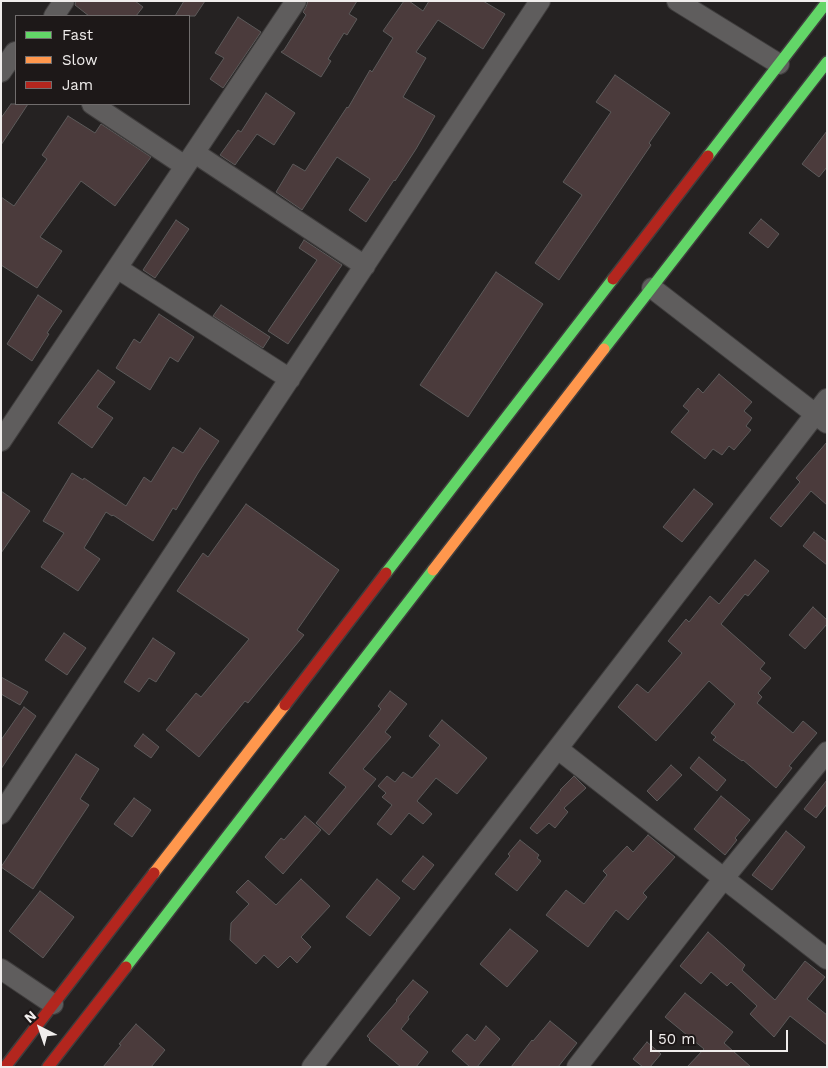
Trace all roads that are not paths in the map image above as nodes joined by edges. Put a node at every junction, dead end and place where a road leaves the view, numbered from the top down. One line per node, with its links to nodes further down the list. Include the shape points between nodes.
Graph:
1 (64, 1): 6 (street)
2 (296, 1): 12 (street)
3 (540, 1): 13 (street)
4 (677, 1): 9 (street)
5 (827, 2): 9 (main road)
6 (55, 15)
7 (11, 49): 10 (street)
8 (827, 62): 15 (main road)
9 (779, 64): 25 (main road)
10 (1, 72)
11 (94, 105): 12 (street)
12 (190, 160): 13 (street); 14 (street)
13 (365, 266): 16 (street)
14 (117, 268): 16 (street); 18 (street)
15 (652, 288): 17 (street); 27 (main road)
16 (290, 379): 21 (street)
17 (823, 412): 19 (street)
18 (1, 441)
19 (558, 749): 22 (street); 28 (street)
20 (823, 764): 22 (street)
21 (1, 814)
22 (724, 878): 23 (street); 29 (street)
23 (827, 958)
24 (1, 969): 25 (street)
25 (53, 1004): 26 (main road)
26 (5, 1067)
27 (48, 1067)
28 (312, 1067)
29 (577, 1067)

